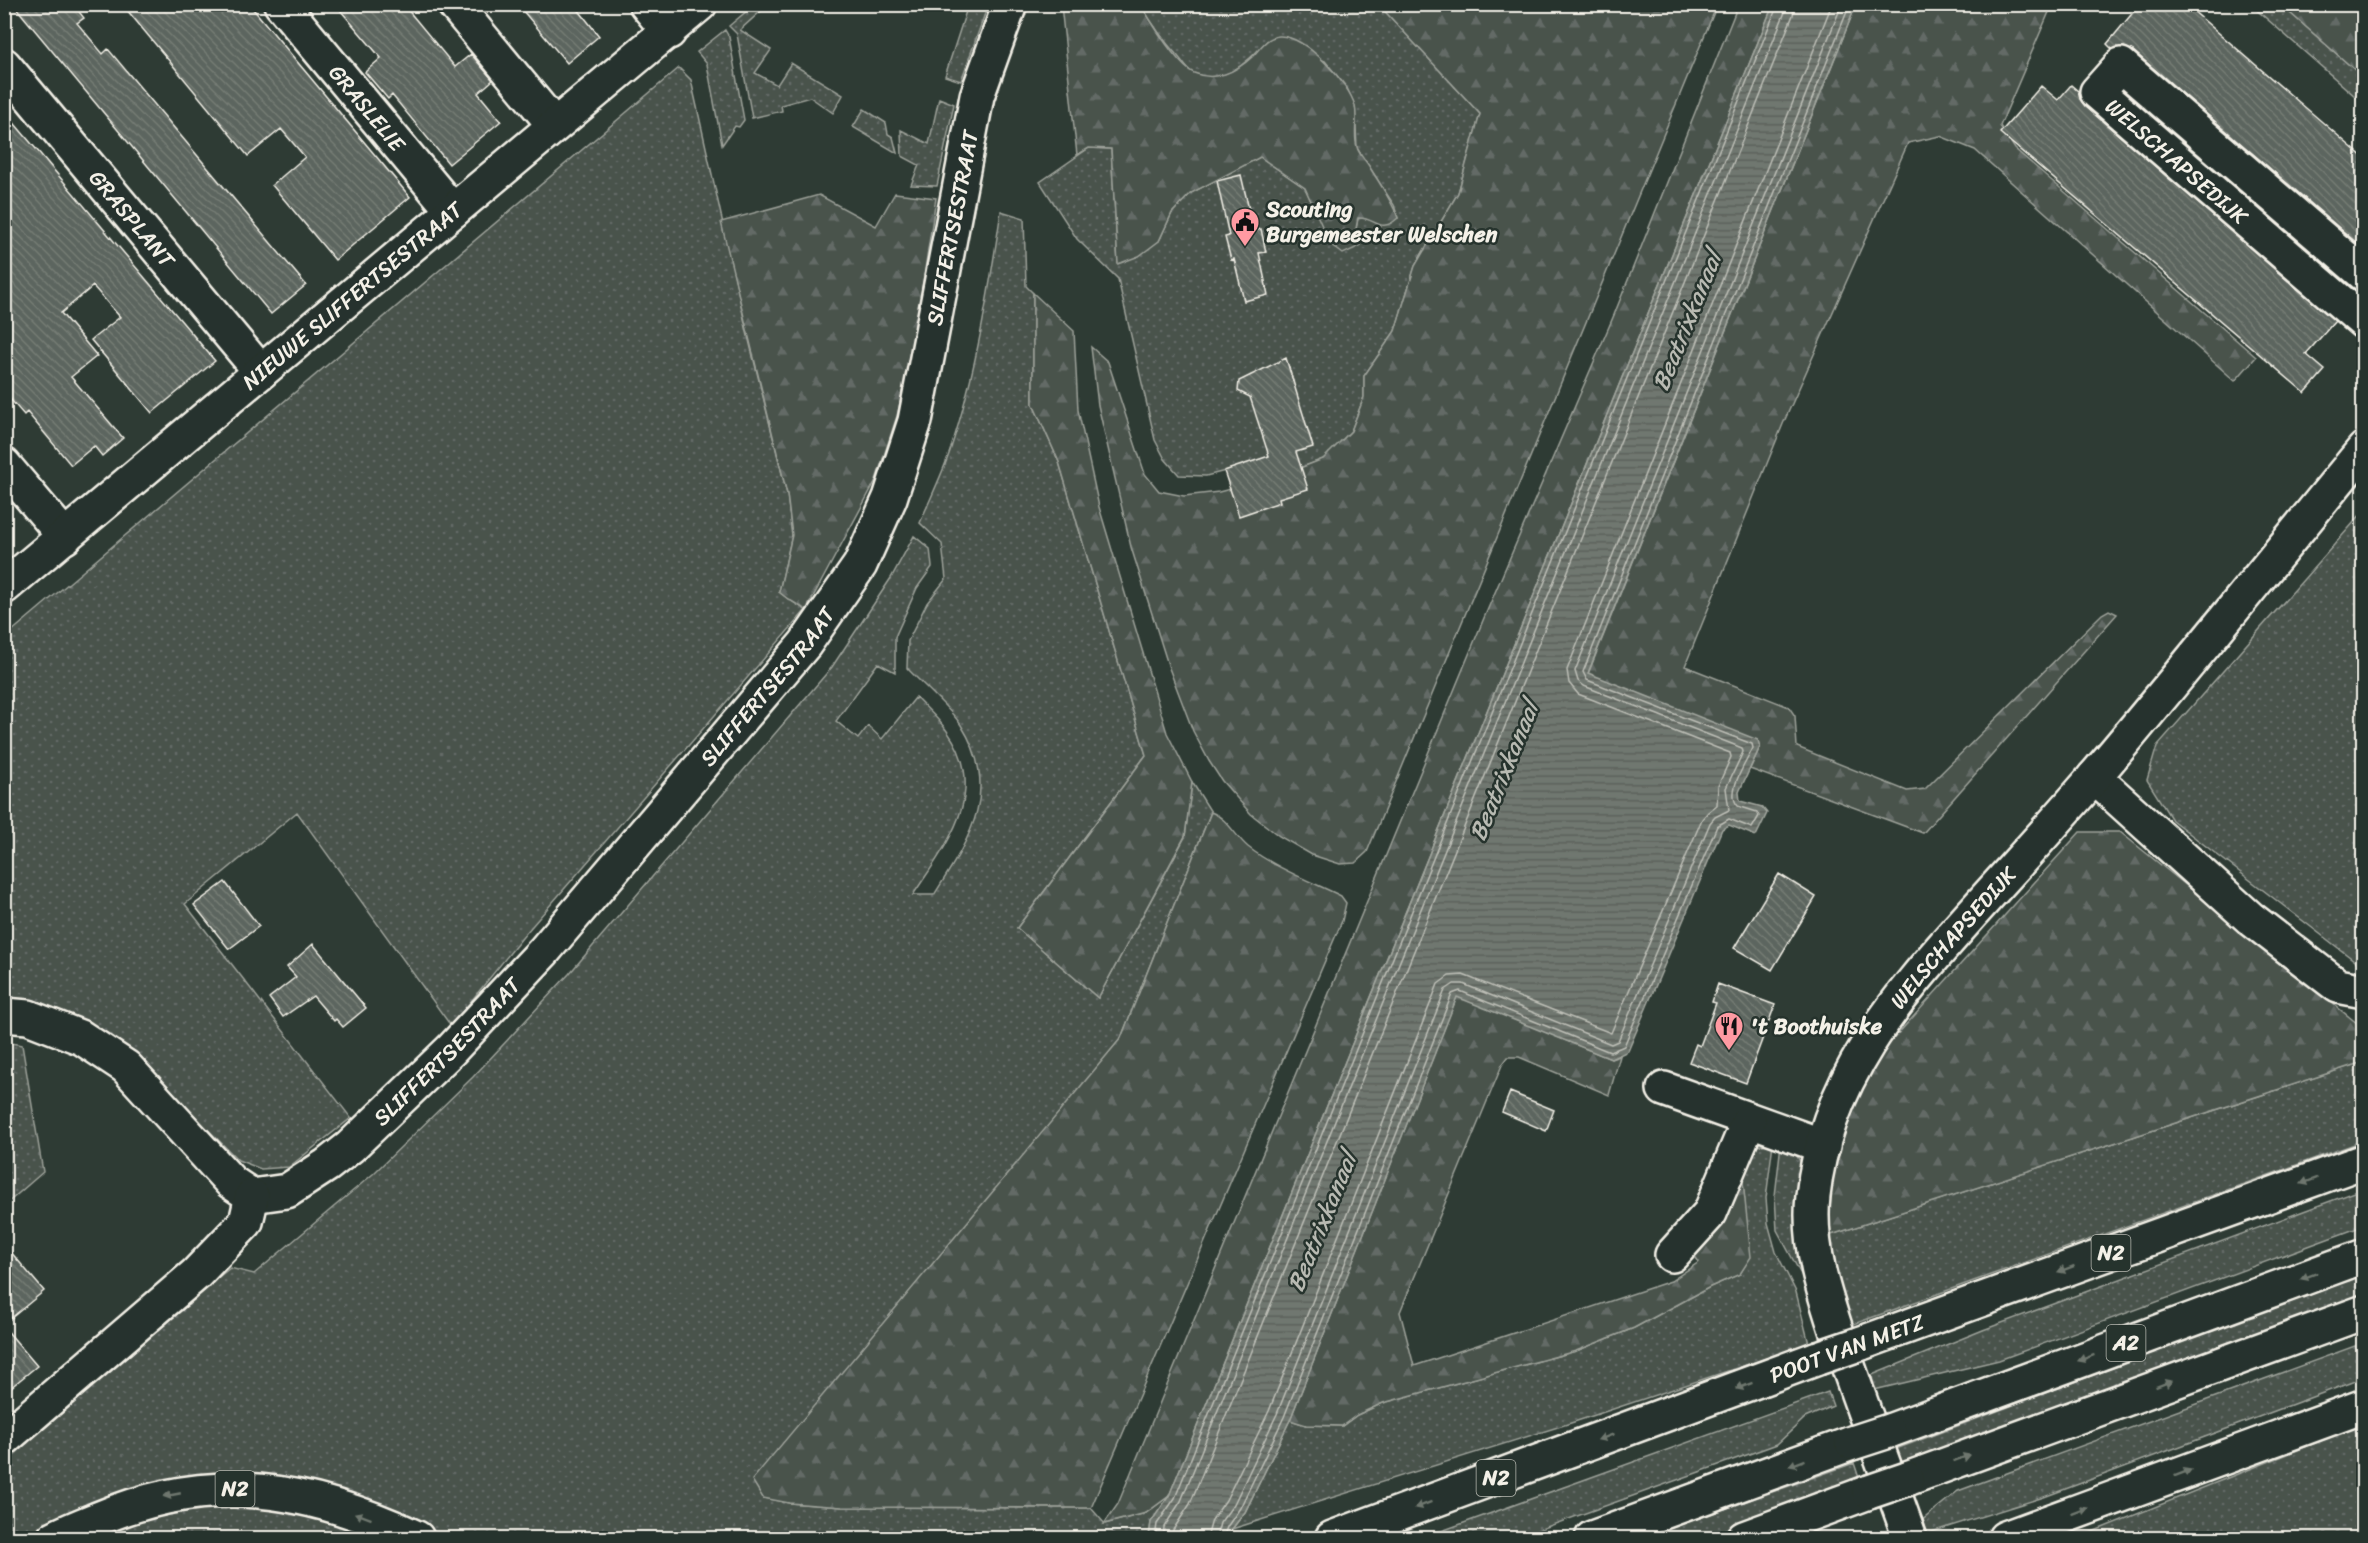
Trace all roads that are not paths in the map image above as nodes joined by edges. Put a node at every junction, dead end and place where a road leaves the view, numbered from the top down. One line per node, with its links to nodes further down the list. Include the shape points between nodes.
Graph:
1 (281, 4): 9 (main road, GRASLELIE)
2 (454, 4): 8 (main road)
3 (646, 4): 6 (main road)
4 (700, 4): 6 (main road, NIEUWE SLIFFERTSESTRAAT)
5 (1010, 4): 24 (main road, SLIFFERTSESTRAAT, via 977,96 915,421 890,498 860,565 805,644 544,951 451,1050 327,1165 287,1191)
6 (669, 32): 8 (main road, NIEUWE SLIFFERTSESTRAAT)
7 (4, 65): 12 (main road, GRASPLANT)
8 (554, 125): 9 (main road, NIEUWE SLIFFERTSESTRAAT)
9 (453, 211): 12 (main road, NIEUWE SLIFFERTSESTRAAT)
10 (2364, 274): 11 (main road, WELSCHAPSEDIJK, via 2121,64 2097,92)
11 (2364, 322)
12 (261, 372): 15 (main road, NIEUWE SLIFFERTSESTRAAT)
13 (2364, 449): 17 (main road, WELSCHAPSEDIJK)
14 (4, 465): 15 (main road)
15 (65, 537): 16 (main road, NIEUWE SLIFFERTSESTRAAT)
16 (4, 587)
17 (2094, 777): 18 (main road, via 2250,918 2338,986); 22 (main road, WELSCHAPSEDIJK, via 1916,977 1852,1071 1832,1110)
18 (2364, 991)
19 (4, 1015): 24 (main road, via 28,1017 82,1038 126,1067 231,1182)
20 (1664, 1089): 21 (main road)
21 (1749, 1120): 22 (main road); 25 (main road, via 1710,1213)
22 (1823, 1146): 35 (main road, WELSCHAPSEDIJK, via 1813,1198 1815,1252 1837,1332)
23 (2364, 1161): 32 (main road, POOT VAN METZ / N2, one-way to 32, bridge)
24 (252, 1196): 29 (main road, via 246,1222 196,1274)
25 (1672, 1255)
26 (2364, 1256): 33 (main road, A2, one-way to 33, bridge)
27 (2364, 1312): 34 (main road, A2, one-way to 27, bridge)
28 (2364, 1406): 36 (main road, one-way to 28)
29 (4, 1440)
30 (54, 1539): 31 (main road, N2, one-way to 30, via 304,1497 230,1489 143,1502)
31 (417, 1539)
32 (1332, 1539)
33 (1592, 1539)
34 (1744, 1539)
35 (1910, 1539)
36 (2005, 1539)

